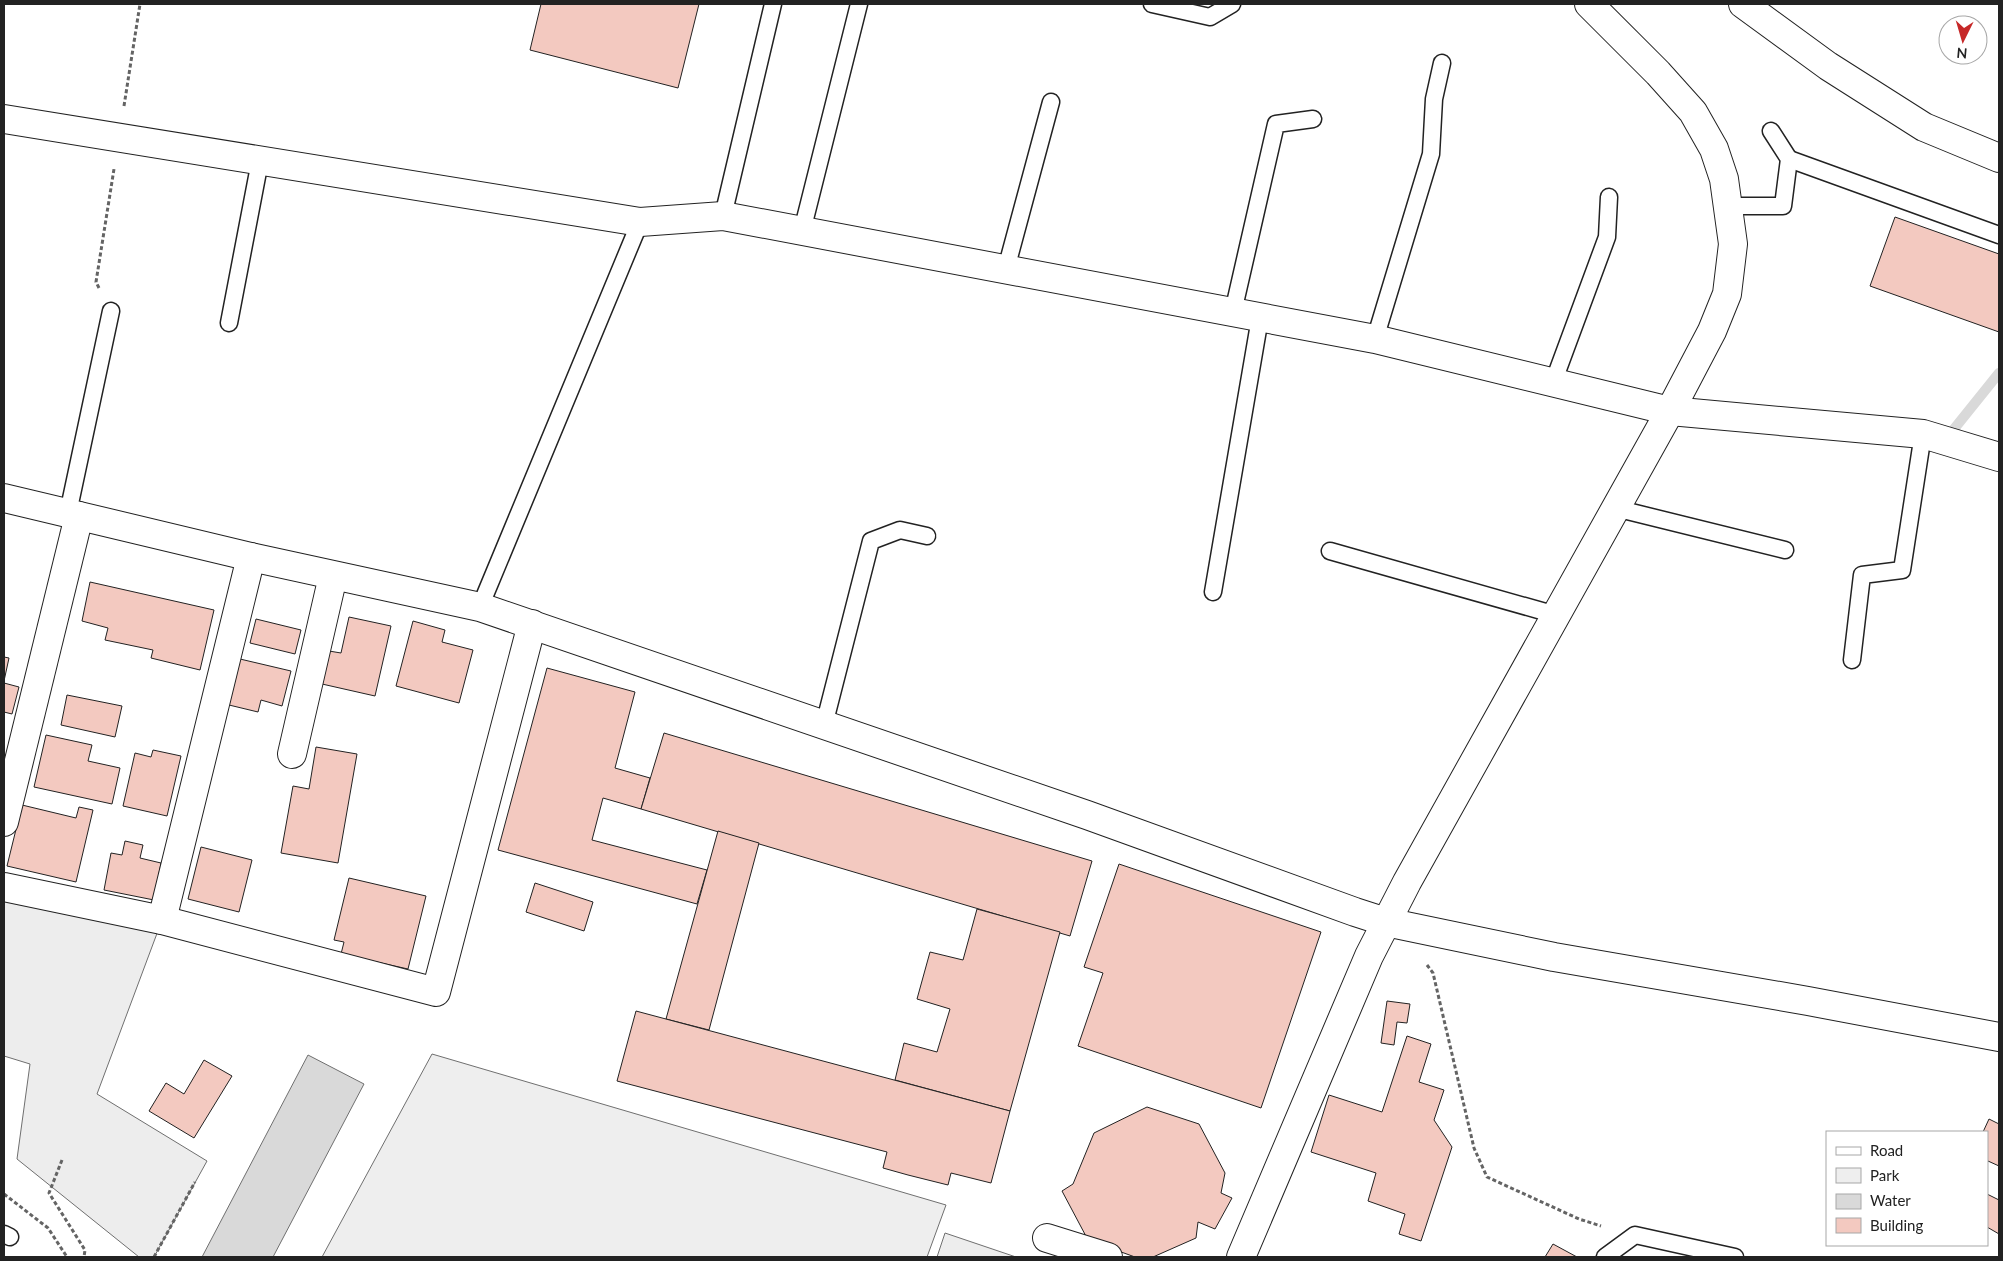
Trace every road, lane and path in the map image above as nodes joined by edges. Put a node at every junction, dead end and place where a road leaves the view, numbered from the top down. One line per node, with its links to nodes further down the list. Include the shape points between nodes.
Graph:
1 (140, 4): 13 (path)
2 (773, 4): 19 (lane)
3 (859, 4): 21 (lane)
4 (1152, 4): 5 (lane, via 1210,17)
5 (1232, 4)
6 (1589, 4): 18 (street, via 1693,112 1714,149)
7 (1743, 4): 14 (street, via 1828,66 1924,127)
8 (1442, 63): 28 (lane, via 1434,99 1431,154)
9 (1051, 102): 23 (lane)
10 (4, 120): 13 (street)
11 (1314, 120): 25 (lane, via 1276,124)
12 (1771, 131): 15 (lane)
13 (119, 138): 16 (street); 24 (path, via 96,282)
14 (1999, 158)
15 (1789, 159): 18 (lane, via 1783,206); 22 (lane)
16 (260, 161): 20 (street); 27 (lane)
17 (1609, 197): 29 (lane, via 1607,237)
18 (1728, 206): 30 (street, via 1733,244 1727,294 1712,331)
19 (723, 216): 20 (street); 21 (street)
20 (640, 222): 42 (lane)
21 (802, 231): 23 (street)
22 (1999, 235)
23 (1006, 270): 25 (street)
24 (111, 311): 35 (lane)
25 (1233, 312): 26 (street)
26 (1260, 318): 28 (street); 41 (lane)
27 (229, 323)
28 (1376, 339): 29 (street)
29 (1553, 382): 30 (street)
30 (1670, 411): 31 (street); 34 (street)
31 (1923, 434): 32 (street); 45 (lane, via 1902,570 1862,575)
32 (1999, 457)
33 (4, 498): 35 (street)
34 (1615, 508): 37 (lane); 43 (street)
35 (74, 514): 39 (street); 48 (street)
36 (927, 536): 46 (lane, via 900,530 872,541)
37 (1785, 550)
38 (1330, 551): 43 (lane)
39 (251, 557): 40 (street); 50 (street)
40 (333, 576): 42 (street); 47 (street)
41 (1212, 592)
42 (480, 607): 44 (street)
43 (1556, 615): 51 (street)
44 (532, 624): 46 (street); 50 (street, via 436,992)
45 (1852, 660)
46 (824, 725): 51 (street)
47 (292, 754)
48 (4, 822)
49 (4, 887): 50 (street)
50 (162, 920)
51 (1386, 922): 53 (street, via 1554,957); 63 (street)
52 (1424, 960): 57 (path, via 1433,973 1474,1148 1487,1177 1579,1219)
53 (1999, 1037)
54 (62, 1160): 60 (path, via 49,1193 85,1250)
55 (195, 1182): 61 (path)
56 (4, 1194): 59 (path, via 48,1228)
57 (1635, 1236): 64 (lane); 65 (lane)
58 (1047, 1238): 62 (street)
59 (67, 1257)
60 (84, 1257)
61 (154, 1257)
62 (1108, 1257)
63 (1241, 1257)
64 (1606, 1257)
65 (1735, 1257)

